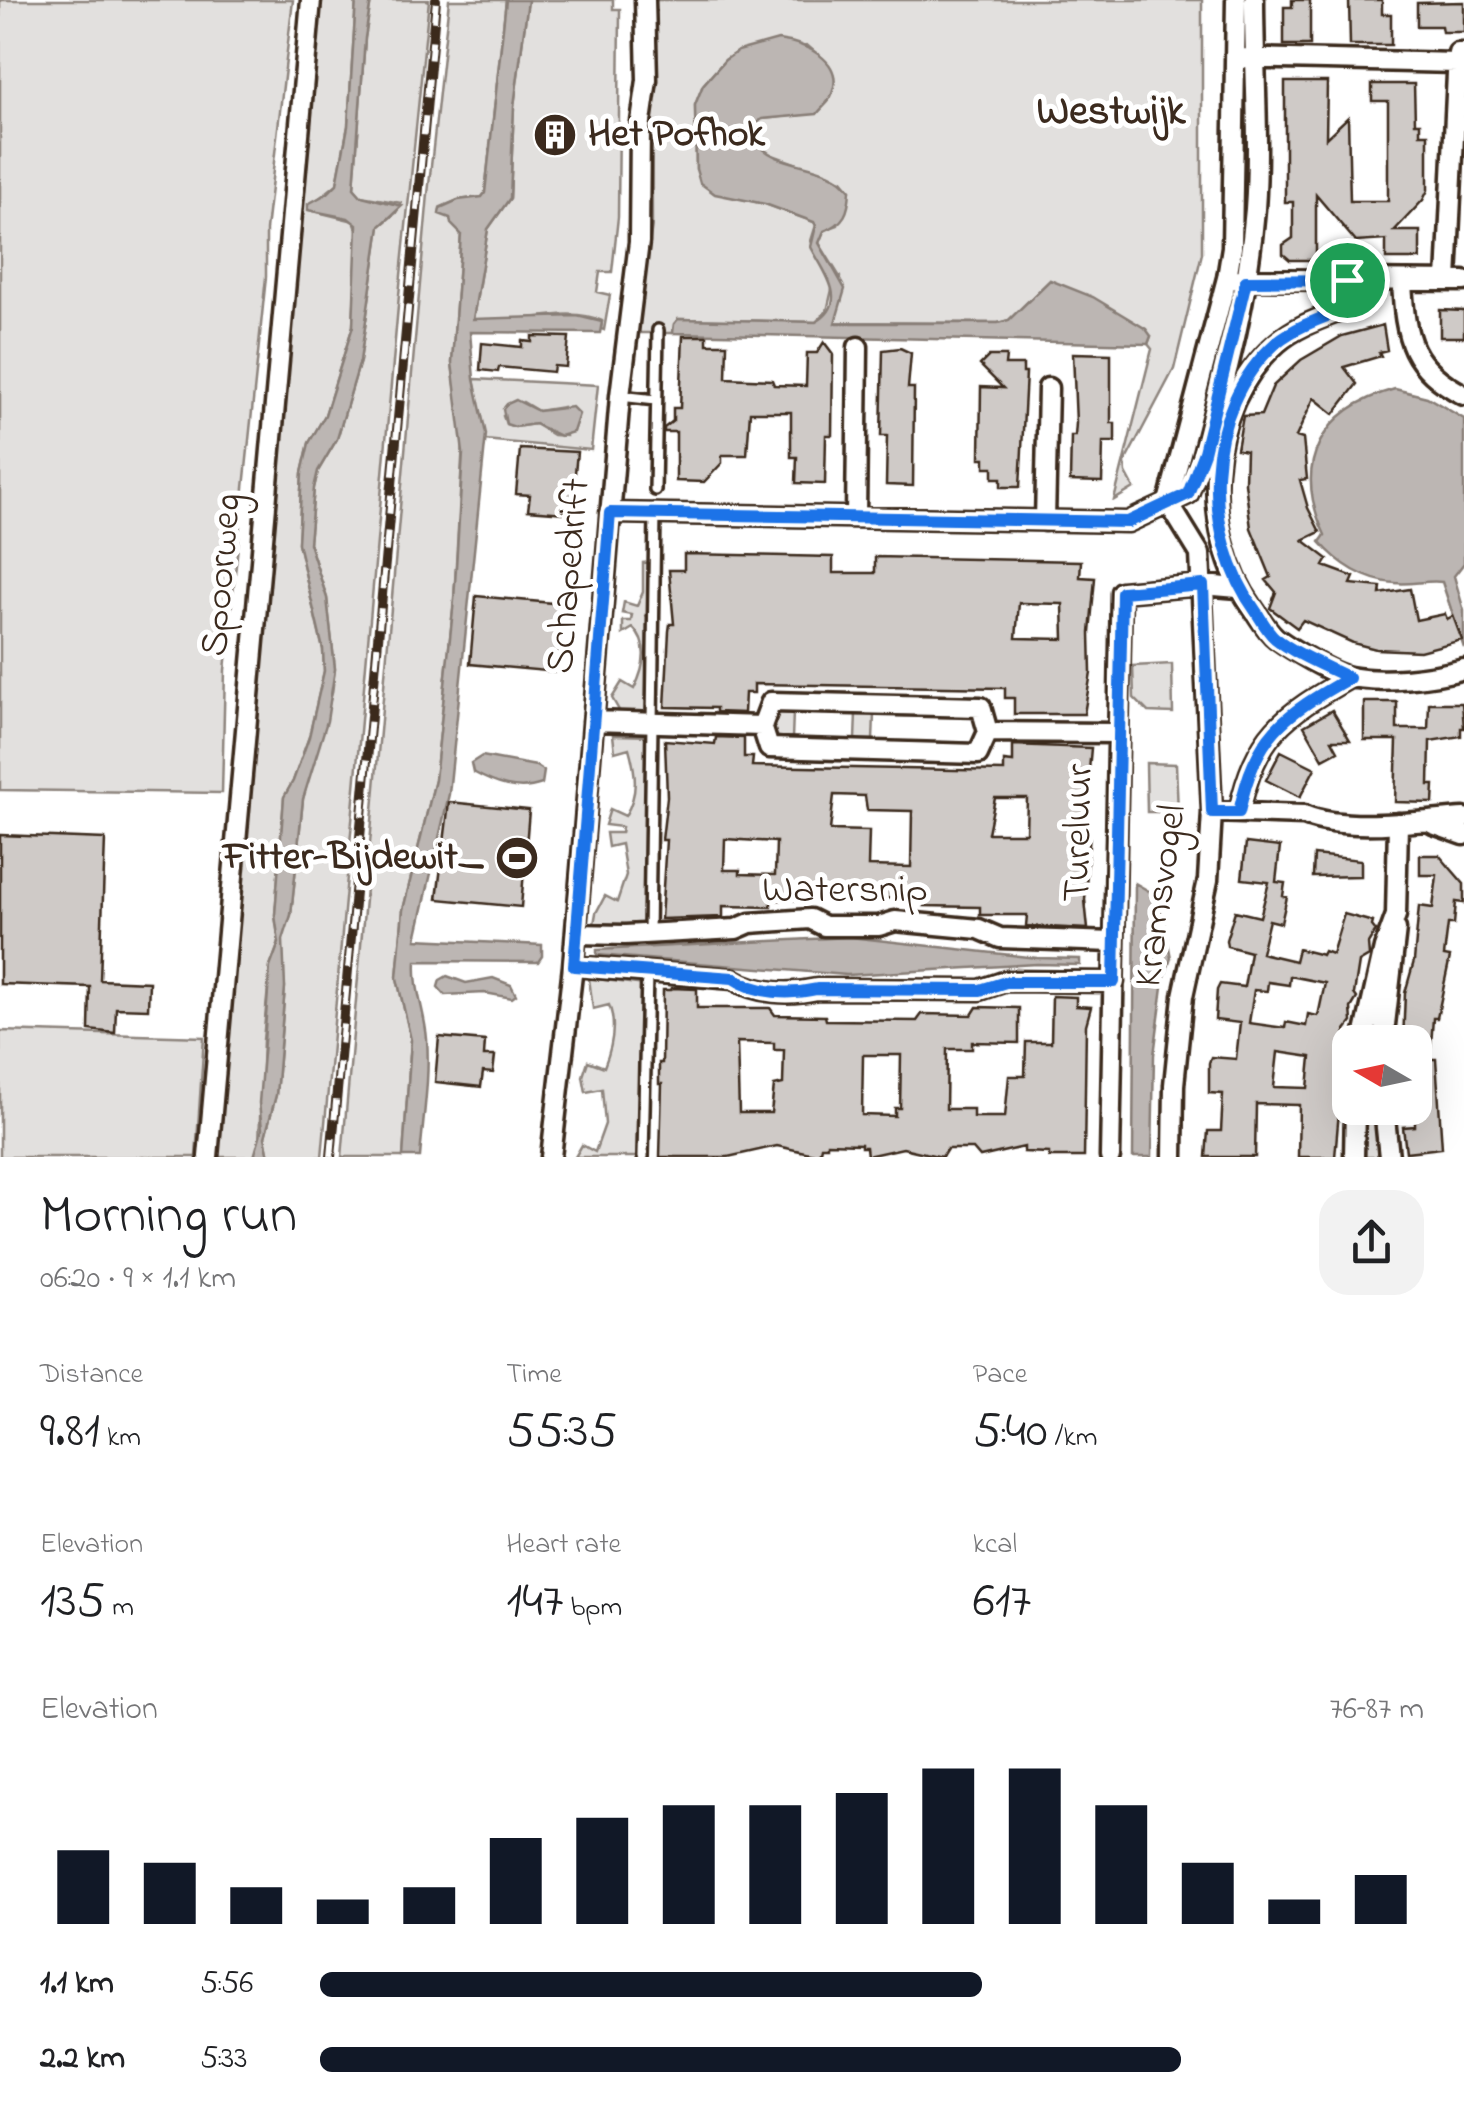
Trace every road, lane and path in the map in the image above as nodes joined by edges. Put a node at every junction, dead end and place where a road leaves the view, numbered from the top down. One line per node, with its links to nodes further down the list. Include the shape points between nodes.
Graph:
1 (310, 0): 49 (street, Spoorweg)
2 (644, 0): 15 (street, Schapedrift, via 642,204)
3 (1236, 0): 5 (street)
4 (1254, 0): 5 (street)
5 (1245, 58): 6 (street); 7 (street, via 1255,203)
6 (1461, 58): 9 (street)
7 (1236, 279): 8 (street); 18 (street, via 1204,452 1188,494)
8 (1347, 280): 10 (street); 24 (street, via 1345,309 1276,343 1232,403 1219,450 1217,519)
9 (1456, 280): 10 (street)
10 (1402, 282): 14 (street, via 1404,324 1419,362)
11 (658, 330): 16 (lane, Schapedrift)
12 (858, 347): 21 (street)
13 (1048, 388): 22 (street)
14 (1464, 395)
15 (620, 396): 16 (lane); 19 (street, Schapedrift)
16 (656, 400): 17 (lane, Schapedrift)
17 (656, 490)
18 (1168, 502): 22 (street, via 1128,522); 23 (street, Kramsvogel, via 1200,554)
19 (610, 513): 20 (street); 27 (street, Schapedrift)
20 (655, 513): 21 (street); 28 (lane, Schapedrift)
21 (856, 517): 22 (street)
22 (1045, 521)
23 (1203, 585): 24 (street); 31 (street, Tureluur, via 1122,592); 32 (street, Kramsvogel)
24 (1238, 588): 26 (street, via 1274,637)
25 (1464, 669): 26 (street, via 1408,679)
26 (1349, 678): 33 (street, via 1270,734 1254,759)
27 (593, 721): 28 (street); 39 (street, Schapedrift)
28 (652, 722): 29 (street); 40 (lane, Schapedrift)
29 (762, 726): 30 (street, via 769,748 978,754); 30 (street, via 771,702 981,707)
30 (988, 732): 31 (street)
31 (1117, 733): 41 (street, Tureluur)
32 (1212, 812): 33 (street); 53 (street, Kramsvogel, via 1208,880 1183,996)
33 (1239, 812): 36 (street)
34 (1464, 818): 35 (street)
35 (1422, 821): 36 (street); 37 (street)
36 (1398, 824): 38 (street)
37 (1464, 835)
38 (1396, 916): 45 (street); 46 (street)
39 (576, 934): 40 (street, Watersnip); 42 (street, Schapedrift)
40 (649, 934): 41 (street, Watersnip, via 810,919 824,926 895,922 979,929 1000,938)
41 (1112, 942): 44 (street, Tureluur)
42 (574, 966): 43 (street); 50 (street, Schapedrift)
43 (646, 974): 44 (street, via 733,978 748,988 799,993); 51 (lane)
44 (1114, 982): 52 (street, Tureluur)
45 (1367, 1025)
46 (1385, 1025)
47 (1355, 1125): 54 (street)
48 (1386, 1125): 55 (street)
49 (208, 1157)
50 (550, 1157)
51 (643, 1157)
52 (1110, 1157)
53 (1173, 1157)
54 (1354, 1157)
55 (1389, 1157)

